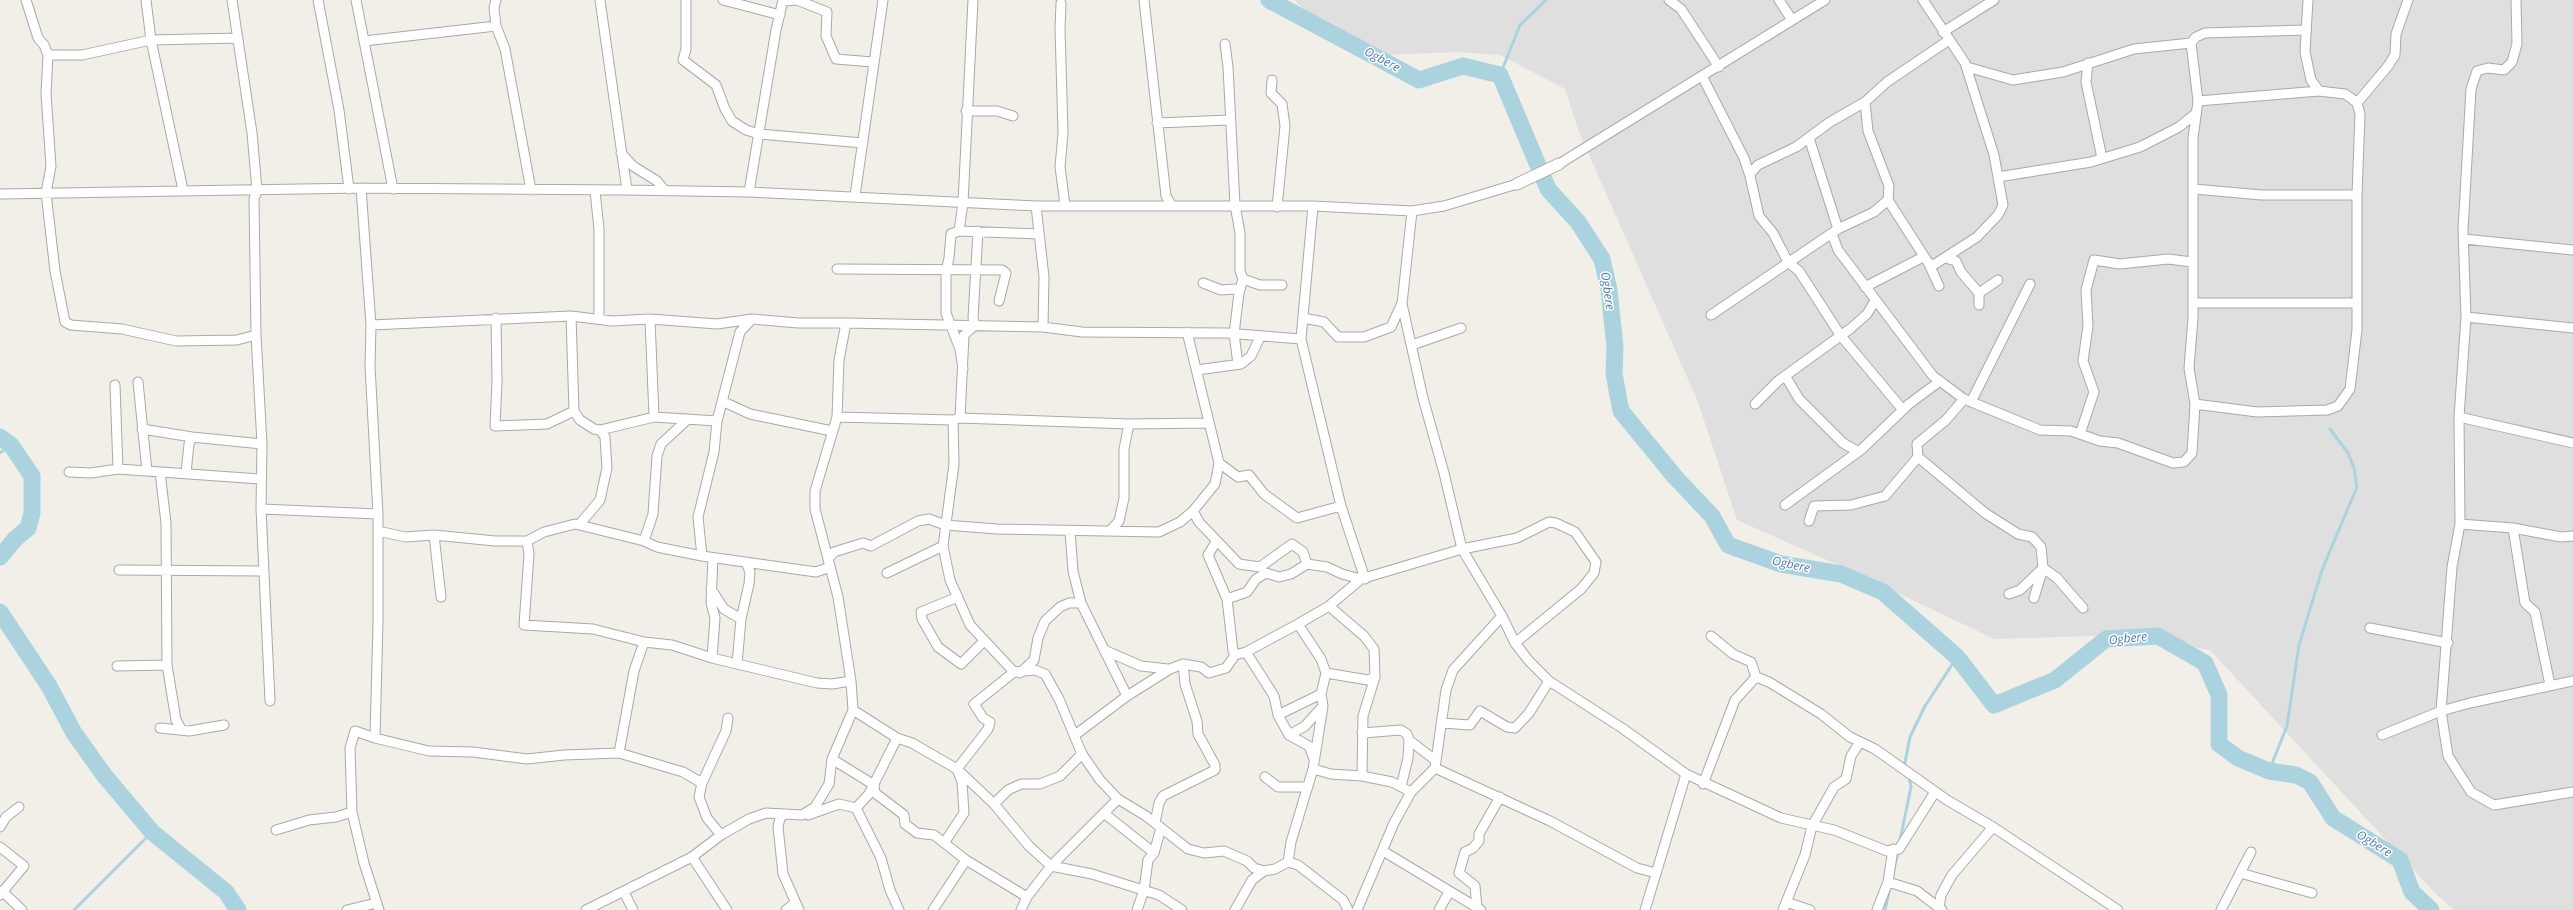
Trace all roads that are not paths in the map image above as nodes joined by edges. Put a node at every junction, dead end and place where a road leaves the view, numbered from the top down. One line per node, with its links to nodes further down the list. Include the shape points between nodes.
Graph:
1 (26, 0): 34 (street, via 38,38)
2 (146, 0): 29 (street)
3 (232, 0): 28 (street)
4 (318, 0): 62 (street, via 339,110)
5 (356, 0): 30 (street)
6 (495, 0): 25 (street)
7 (600, 0): 53 (street)
8 (686, 0): 50 (street, via 686,49 683,60 716,85 732,121 746,130)
9 (723, 0): 23 (street)
10 (883, 0): 35 (street)
11 (973, 0): 45 (street)
12 (1144, 0): 49 (street)
13 (1669, 0): 37 (street, via 1681,9)
14 (1779, 0): 24 (street)
15 (1825, 0): 24 (street)
16 (1923, 0): 27 (street)
17 (1994, 0): 27 (street)
18 (2308, 0): 26 (street)
19 (2408, 0): 44 (street, via 2396,34 2395,55)
20 (2516, 0): 89 (street, via 2517,44 2512,62 2504,70 2488,68 2477,71 2471,89)
21 (783, 1): 23 (street); 35 (street, via 797,0 827,12 826,36 836,59)
22 (1061, 3): 78 (street, via 1063,133 1060,167)
23 (780, 15): 50 (street)
24 (1792, 20): 37 (street)
25 (496, 26): 30 (street); 67 (street, via 505,48)
26 (2305, 30): 32 (street, via 2206,33 2196,37); 41 (street, via 2307,70)
27 (1943, 32): 31 (street)
28 (238, 38): 29 (street); 66 (street, via 252,133)
29 (151, 40): 34 (street, via 82,55); 65 (street)
30 (364, 40): 63 (street)
31 (1949, 40): 38 (street); 43 (street, via 1887,82)
32 (2191, 43): 36 (street, via 2134,49); 42 (street)
33 (1225, 44): 48 (street)
34 (48, 55): 72 (street, via 46,94 51,166)
35 (873, 62): 52 (street)
36 (2088, 63): 38 (street, via 2063,72 2013,80); 54 (street, via 2086,82)
37 (1719, 67): 39 (street)
38 (1967, 67): 59 (street, via 1988,134)
39 (1703, 78): 55 (street); 56 (street)
40 (1272, 80): 83 (street, via 1271,93 1282,104 1285,126)
41 (2319, 91): 42 (street); 44 (street, via 2345,94)
42 (2198, 101): 46 (street)
43 (1865, 102): 51 (street); 76 (street, via 1868,131 1889,186)
44 (2357, 103): 74 (street, via 2360,114)
45 (966, 111): 47 (street, via 997,112); 77 (street, via 967,149)
46 (2195, 114): 54 (street, via 2179,127 2140,147); 64 (street)
47 (1013, 116)
48 (1229, 120): 49 (street); 79 (street)
49 (1157, 123): 81 (street, via 1166,196)
50 (759, 134): 52 (street); 71 (street)
51 (1809, 138): 57 (street, via 1796,147); 87 (street)
52 (863, 143): 75 (street)
53 (621, 153): 68 (street); 70 (street, via 633,166 657,181)
54 (2102, 158): 59 (street)
55 (1746, 163): 57 (street); 58 (street)
56 (1559, 164): 60 (street)
57 (1758, 164): 58 (street)
58 (1750, 174): 93 (street, via 1759,216 1773,233)
59 (1998, 177): 91 (street, via 2003,205 1998,215 1977,237)
60 (1518, 184): 84 (street, via 1444,206)
61 (361, 188): 62 (street); 63 (street); 122 (street)
62 (349, 189): 66 (street)
63 (393, 189): 67 (street)
64 (2194, 189): 74 (street, via 2262,195); 94 (street)
65 (183, 190): 66 (street); 72 (street)
66 (257, 190): 130 (street, via 254,200)
67 (531, 190): 69 (street)
68 (627, 190): 69 (street); 70 (street)
69 (596, 191): 117 (street, via 599,229)
70 (665, 191): 71 (street)
71 (749, 192): 75 (street)
72 (46, 193): 73 (street); 130 (street, via 55,270 65,322 71,325 122,329 176,341 237,340)
73 (0, 194)
74 (2357, 195): 111 (street)
75 (855, 196): 77 (street)
76 (1888, 200): 87 (street, via 1874,212); 92 (street)
77 (963, 203): 80 (street); 85 (street)
78 (1065, 205): 80 (street); 81 (street)
79 (1235, 205): 81 (street); 83 (street); 98 (street, via 1240,233 1240,270)
80 (1036, 206): 88 (street)
81 (1172, 206)
82 (1313, 206): 83 (street); 84 (street); 118 (street)
83 (1276, 207)
84 (1412, 210): 109 (street)
85 (959, 231): 86 (street); 97 (street, via 951,234)
86 (978, 231): 88 (street); 96 (street)
87 (1835, 232): 93 (street); 104 (street, via 1838,250)
88 (1039, 234): 125 (street, via 1044,277)
89 (2464, 239): 90 (street); 115 (street)
90 (2573, 250)
91 (1945, 258): 92 (street, via 1935,264); 106 (street, via 1956,261 1961,272)
92 (1926, 261): 103 (street); 104 (street)
93 (1788, 262): 113 (street); 131 (street, via 1799,271)
94 (2192, 262): 110 (street); 159 (street, via 2168,259 2120,264 2094,260 2086,290 2088,326 2083,361 2094,392)
95 (837, 269): 97 (street)
96 (977, 270): 97 (street); 108 (street, via 1002,270 1006,273); 123 (street, via 973,318)
97 (946, 271): 124 (street, via 946,313)
98 (1243, 279): 102 (street, via 1260,285); 105 (street)
99 (1998, 280): 106 (street)
100 (1203, 283): 105 (street, via 1221,290 1235,289)
101 (2030, 284): 142 (street)
102 (1282, 285)
103 (1939, 286)
104 (1865, 287): 107 (street)
105 (1239, 293): 129 (street)
106 (1979, 293): 112 (street)
107 (1875, 301): 131 (street, via 1867,314); 140 (street)
108 (999, 302)
109 (1403, 302): 118 (street, via 1391,327 1364,337 1338,337 1324,322); 134 (street)
110 (2193, 303): 111 (street); 145 (street, via 2189,368)
111 (2357, 303): 145 (street, via 2357,330 2350,389 2338,406 2327,410 2257,412)
112 (1979, 305)
113 (1711, 315)
114 (571, 316): 116 (street); 117 (street); 147 (street)
115 (2466, 317): 127 (street); 149 (street)
116 (496, 318): 122 (street); 147 (street, via 495,426 547,424)
117 (599, 318): 119 (street, via 612,321)
118 (1303, 318): 133 (street)
119 (650, 319): 120 (street, via 716,324); 150 (street)
120 (752, 319): 121 (street, via 798,323); 143 (street, via 740,332)
121 (846, 323): 124 (street); 148 (street, via 839,360)
122 (371, 325): 176 (street, via 370,366)
123 (975, 325): 124 (street); 125 (street); 136 (street, via 964,335)
124 (950, 326): 136 (street, via 960,349)
125 (1043, 327): 128 (street, via 1082,332)
126 (1460, 328): 134 (street)
127 (2573, 328)
128 (1187, 332): 129 (street); 137 (street)
129 (1234, 334): 132 (street); 135 (street)
130 (256, 335): 162 (street)
131 (1841, 336): 138 (street); 146 (street)
132 (1260, 337): 133 (street); 135 (street, via 1251,356)
133 (1302, 339): 173 (street)
134 (1412, 345): 191 (street)
135 (1238, 364): 137 (street)
136 (963, 369): 152 (street)
137 (1197, 370): 154 (street)
138 (1786, 377): 144 (street); 163 (street, via 1799,398 1843,443)
139 (138, 382): 156 (street)
140 (1940, 382): 142 (street); 146 (street)
141 (115, 385): 166 (street)
142 (1967, 400): 159 (street, via 2040,430 2057,429); 164 (street, via 1917,444)
143 (724, 402): 153 (street); 158 (street, via 750,414)
144 (1755, 404)
145 (2195, 404): 159 (street, via 2192,453 2179,464)
146 (1902, 410): 163 (street)
147 (574, 411): 157 (street, via 580,420)
148 (837, 417): 152 (street); 158 (street)
149 (2459, 417): 161 (street); 178 (street)
150 (654, 418): 151 (street); 157 (street)
151 (688, 419): 153 (street); 187 (street, via 661,444 657,456 653,514)
152 (956, 419): 155 (street); 180 (street, via 954,464)
153 (717, 421): 192 (street, via 714,452 698,517)
154 (1209, 423): 155 (street); 165 (street)
155 (1129, 424): 182 (street, via 1124,449 1124,498 1119,521)
156 (142, 429): 160 (street); 167 (street)
157 (600, 430): 179 (street, via 604,437 607,468 600,500)
158 (832, 431): 196 (street, via 815,491 815,509)
159 (2080, 434)
160 (192, 438): 162 (street); 170 (street)
161 (2573, 443)
162 (262, 444): 171 (street)
163 (1857, 451): 172 (street)
164 (1918, 456): 177 (street, via 1885,496 1851,505 1814,506); 197 (street, via 1985,513 2018,534 2032,537 2041,548)
165 (1219, 463): 173 (street, via 1238,477 1249,475 1264,494 1298,518); 175 (street, via 1215,484)
166 (118, 469): 167 (street); 168 (street, via 91,473)
167 (147, 471): 169 (street)
168 (69, 472)
169 (160, 472): 170 (street); 199 (street, via 166,523)
170 (186, 472): 171 (street)
171 (260, 479): 174 (street)
172 (1786, 505)
173 (1341, 506): 202 (street)
174 (261, 509): 176 (street); 200 (street)
175 (1192, 511): 182 (street, via 1180,522 1159,532); 189 (street)
176 (378, 514): 183 (street)
177 (1809, 521)
178 (2460, 524): 181 (street); 220 (street, via 2452,567)
179 (580, 525): 187 (street); 188 (street, via 544,532)
180 (945, 525): 184 (street); 190 (street); 196 (street, via 929,519 918,521 871,546 863,543 834,552 828,560)
181 (2513, 528): 186 (street, via 2561,537); 237 (street, via 2525,603 2535,612)
182 (1111, 530): 184 (street)
183 (378, 531): 185 (street, via 405,537); 254 (street)
184 (1070, 531): 209 (street, via 1073,571)
185 (434, 535): 188 (street, via 495,541); 205 (street)
186 (2573, 536)
187 (644, 540): 192 (street, via 657,547)
188 (527, 541): 218 (street, via 529,554 524,624 593,629)
189 (1216, 542): 195 (street, via 1239,564 1247,567 1260,567 1292,544 1303,552); 208 (street, via 1208,555)
190 (943, 546): 201 (street); 206 (street, via 950,580)
191 (1462, 549): 202 (street); 212 (street); 219 (street, via 1517,538 1549,522 1575,532 1596,562 1594,573 1581,589)
192 (702, 556): 193 (street)
193 (713, 558): 194 (street); 203 (street)
194 (746, 562): 196 (street, via 816,572); 213 (street, via 750,572 750,584)
195 (1307, 564): 202 (street, via 1327,566 1342,574); 208 (street, via 1291,574 1279,577 1266,573 1256,579 1247,592)
196 (830, 567): 234 (street, via 838,597)
197 (2043, 568): 204 (street, via 2020,590); 207 (street); 211 (street, via 2057,578)
198 (119, 570): 199 (street)
199 (165, 571): 200 (street); 227 (street)
200 (263, 571): 240 (street)
201 (887, 573)
202 (1363, 579): 210 (street)
203 (711, 589): 213 (street, via 724,609); 224 (street, via 714,618)
204 (2009, 594)
205 (441, 597)
206 (958, 597): 217 (street, via 963,614); 217 (street, via 921,612 922,619 938,647 961,664)
207 (2034, 598)
208 (1227, 600): 223 (street)
209 (1081, 603): 221 (street); 230 (street, via 1069,603 1060,607 1045,621 1038,638 1034,660)
210 (1329, 606): 214 (street); 232 (street, via 1364,636 1374,649)
211 (2083, 608)
212 (1502, 616): 219 (street); 246 (street, via 1454,670 1446,690)
213 (741, 619): 225 (street)
214 (1298, 624): 222 (street); 231 (street, via 1321,659)
215 (2370, 628): 220 (street)
216 (1710, 636): 233 (street, via 1733,654 1751,662)
217 (984, 641): 230 (street)
218 (644, 642): 224 (street, via 672,645); 258 (street, via 634,671)
219 (1515, 643): 236 (street)
220 (2448, 643): 243 (street)
221 (1104, 650): 229 (street, via 1141,666); 239 (street)
222 (1246, 652): 223 (street); 244 (street, via 1274,696)
223 (1235, 655): 226 (street, via 1226,668 1209,673 1200,667)
224 (712, 658): 225 (street)
225 (737, 664): 234 (street, via 816,683)
226 (1183, 664): 229 (street); 287 (street, via 1185,684 1197,721 1198,734 1215,765 1215,770 1163,796 1159,803)
227 (167, 665): 228 (street); 249 (street, via 176,720)
228 (117, 666)
229 (1170, 669): 239 (street)
230 (1017, 673): 251 (street, via 1035,670 1044,674 1059,699); 263 (street, via 974,704 983,718 990,722 988,729)
231 (1326, 673): 232 (street, via 1361,679); 238 (street)
232 (1375, 677): 250 (street, via 1363,716)
233 (1756, 677): 257 (street, via 1769,682 1821,714); 271 (street, via 1735,700)
234 (851, 681): 242 (street)
235 (2573, 681): 237 (street)
236 (1549, 682): 246 (street, via 1529,713 1515,728 1507,728 1480,711 1470,725); 266 (street, via 1622,728)
237 (2550, 684): 243 (street)
238 (1321, 694): 241 (street); 244 (street)
239 (1127, 696): 251 (street)
240 (270, 701)
241 (1323, 706): 252 (street, via 1305,726); 261 (street)
242 (853, 710): 255 (street); 260 (street)
243 (2441, 712): 253 (street); 277 (street, via 2448,756 2471,792 2494,805)
244 (1278, 715): 252 (street)
245 (728, 718): 270 (street, via 726,731)
246 (1442, 723): 262 (street)
247 (224, 725): 249 (street, via 189,731)
248 (160, 728): 249 (street)
249 (181, 729)
250 (1362, 732): 256 (street, via 1401,730 1407,734); 267 (street)
251 (1075, 735): 259 (street)
252 (1289, 735): 261 (street, via 1308,746)
253 (2382, 735)
254 (375, 738): 258 (street, via 428,751 473,752 527,759 564,754); 283 (street, via 356,732 350,748)
255 (897, 738): 263 (street, via 912,743); 272 (street)
256 (1409, 740): 262 (street); 265 (street)
257 (1860, 742): 276 (street, via 1875,749); 288 (street, via 1851,756 1846,779 1834,787)
258 (619, 753): 270 (street, via 682,772)
259 (1082, 754): 279 (street, via 1100,780); 280 (street, via 1060,776 1040,784 1021,784 1008,790)
260 (832, 759): 272 (street); 286 (street, via 829,784 815,807)
261 (1314, 759): 264 (street)
262 (1435, 764): 275 (street); 278 (street)
263 (957, 769): 280 (street); 293 (street, via 962,782 964,813)
264 (1313, 769): 267 (street, via 1332,774); 273 (street)
265 (1405, 770): 269 (street); 274 (street)
266 (1686, 774): 271 (street); 304 (street)
267 (1362, 776): 269 (street)
268 (1265, 777): 273 (street, via 1278,787)
269 (1392, 782): 274 (street)
270 (702, 783): 292 (street, via 700,797 707,818)
271 (1703, 784): 288 (street, via 1781,818)
272 (874, 785): 282 (street); 293 (street, via 875,793 904,815 905,824 917,833 934,835)
273 (1308, 787): 301 (street, via 1291,842)
274 (1401, 787): 275 (street)
275 (1410, 792): 296 (street)
276 (1935, 792): 290 (street); 295 (street, via 1899,849)
277 (2573, 792)
278 (1500, 797): 304 (street, via 1637,868); 317 (street, via 1479,834 1479,841 1465,852 1459,872 1474,886)
279 (1118, 799): 284 (street); 287 (street)
280 (994, 804): 302 (street, via 1020,837)
281 (19, 807): 289 (street, via 6,817)
282 (856, 808): 286 (street, via 840,804 807,816); 325 (street, via 881,858)
283 (352, 812): 291 (street, via 309,820); 315 (street)
284 (1105, 814): 298 (street); 302 (street)
285 (784, 815): 286 (street); 292 (street, via 766,813 749,819); 313 (street, via 780,818 778,827 783,874)
286 (802, 815)
287 (1158, 826): 298 (street); 303 (street, via 1188,849 1204,853 1224,851)
288 (1812, 826): 295 (street, via 1834,830 1887,851); 314 (street, via 1805,855)
289 (0, 827)
290 (1993, 828): 318 (street, via 1952,875 1941,895); 336 (street)
291 (276, 830)
292 (721, 835): 299 (street)
293 (944, 843): 300 (street)
294 (0, 847): 310 (street, via 24,866)
295 (1893, 849): 306 (street)
296 (1383, 851): 309 (street); 331 (street)
297 (2250, 852): 305 (street)
298 (1154, 853): 307 (street, via 1148,860)
299 (692, 857): 308 (street); 323 (street)
300 (966, 860): 312 (street); 326 (street)
301 (1288, 862): 303 (street); 330 (street, via 1298,865 1343,900)
302 (1051, 866): 307 (street, via 1092,874); 312 (street)
303 (1264, 871): 329 (street, via 1252,880)
304 (1656, 873): 333 (street)
305 (2240, 873): 311 (street); 337 (street)
306 (1888, 882): 318 (street, via 1917,891); 335 (street)
307 (1144, 890): 327 (street); 328 (street, via 1159,895)
308 (624, 892): 321 (street); 322 (street)
309 (1449, 892): 317 (street); 332 (street)
310 (1, 893): 319 (street)
311 (2312, 893)
312 (1027, 897): 316 (street)
313 (797, 906): 324 (street)
314 (1784, 906): 334 (street)
315 (378, 907): 320 (street)
316 (1025, 909)
317 (1479, 909)
318 (1940, 909)
319 (22, 910)
320 (347, 910)
321 (586, 910)
322 (633, 910)
323 (727, 910)
324 (786, 910)
325 (899, 910)
326 (933, 910)
327 (1137, 910)
328 (1182, 910)
329 (1236, 910)
330 (1348, 910)
331 (1357, 910)
332 (1440, 910)
333 (1645, 910)
334 (1810, 910)
335 (1878, 910)
336 (2118, 910)
337 (2221, 910)

